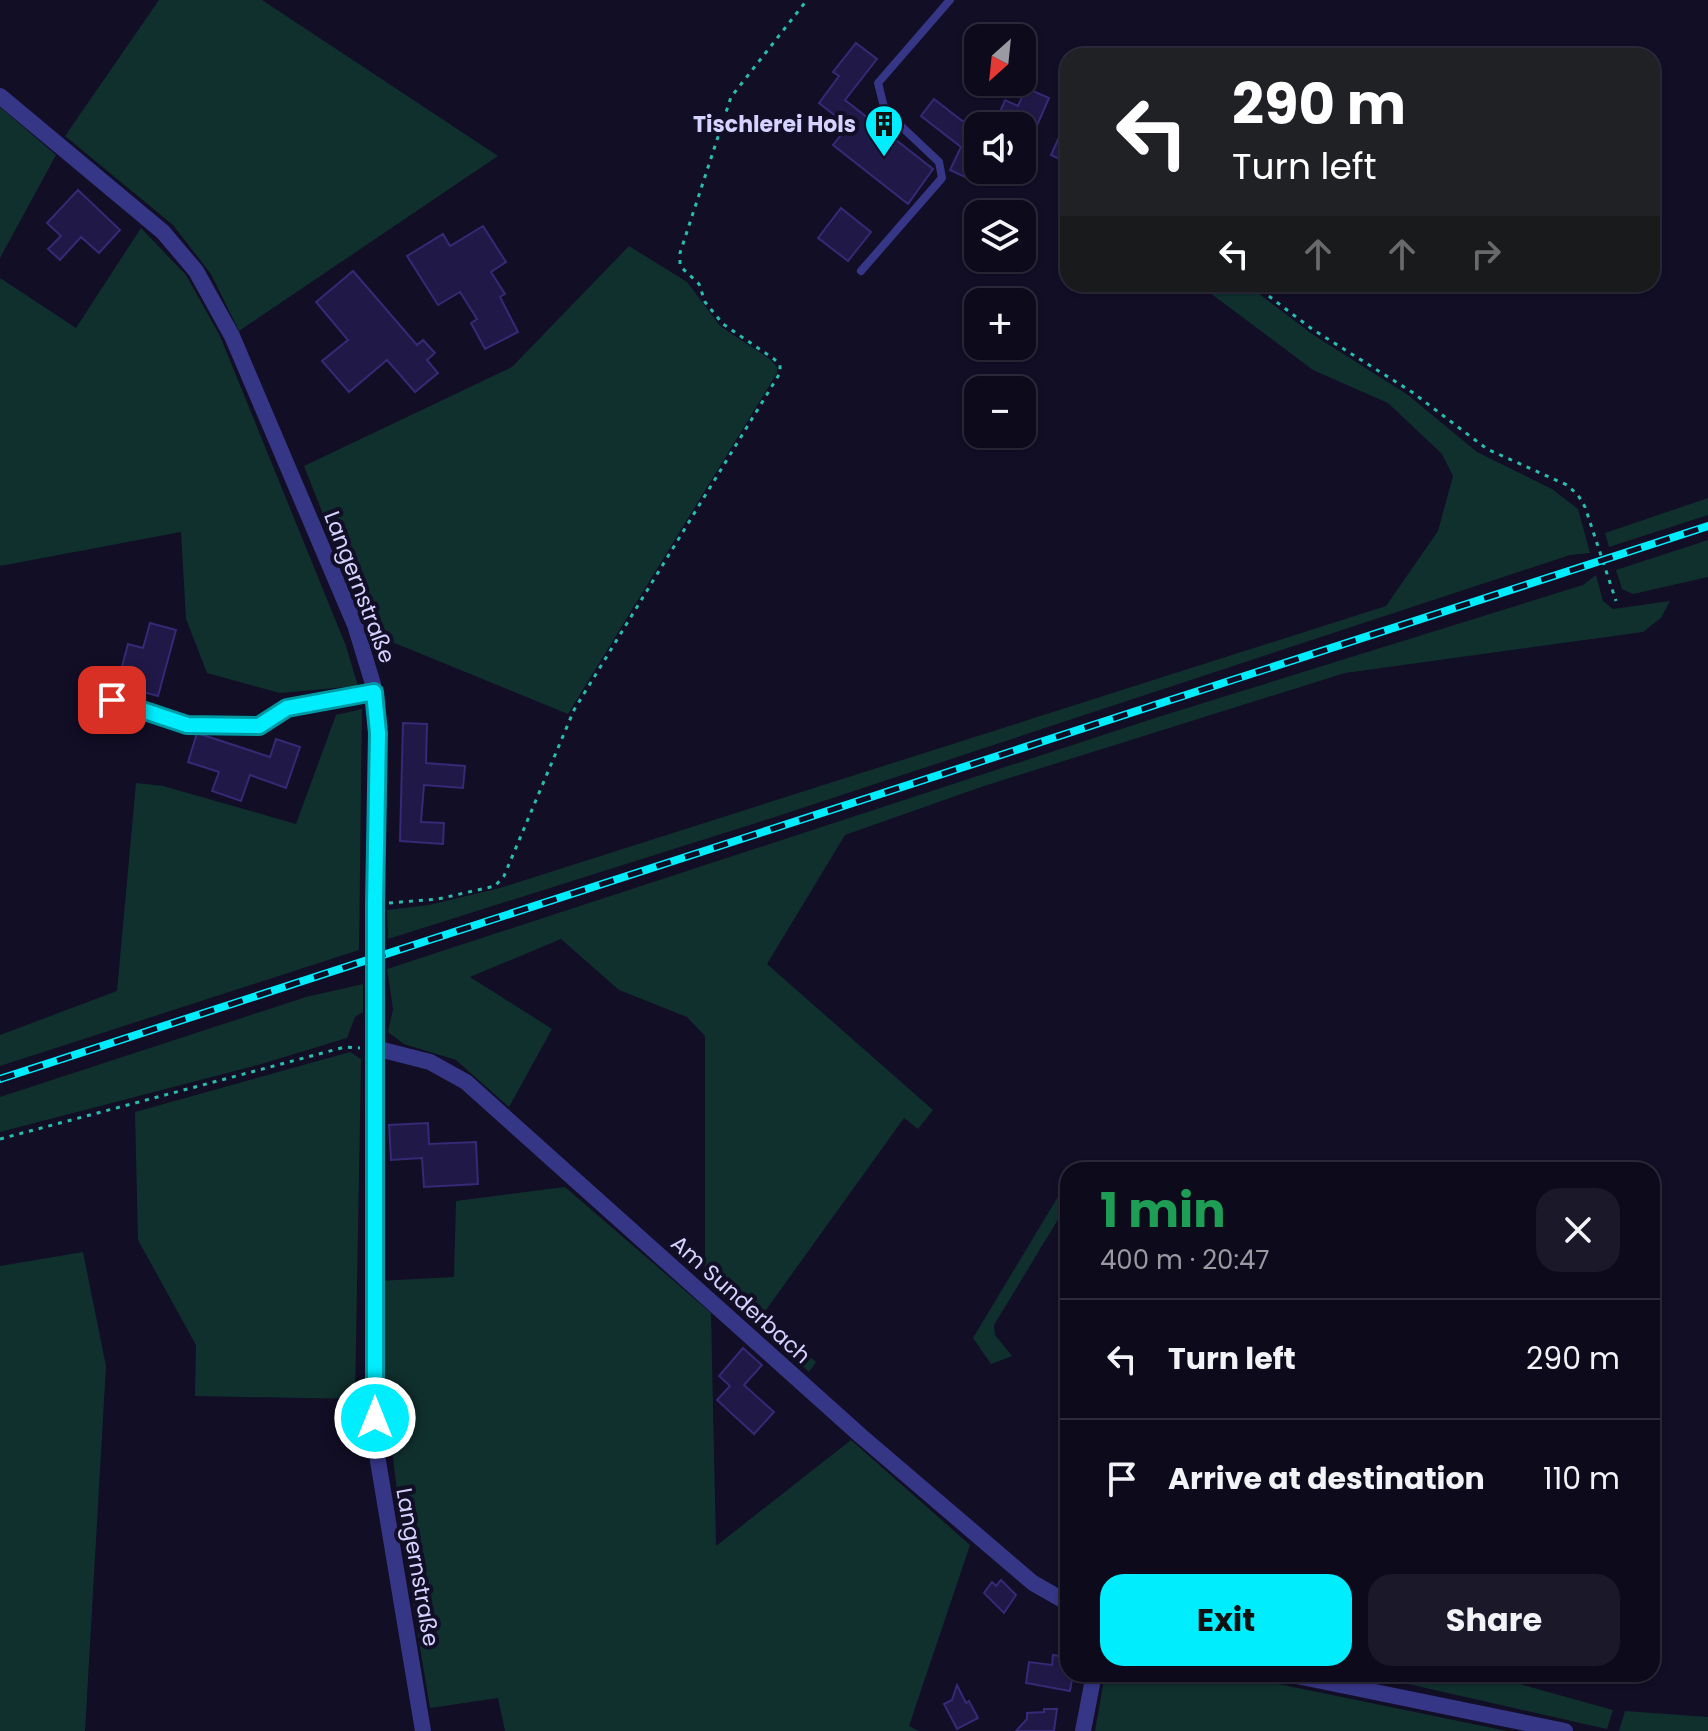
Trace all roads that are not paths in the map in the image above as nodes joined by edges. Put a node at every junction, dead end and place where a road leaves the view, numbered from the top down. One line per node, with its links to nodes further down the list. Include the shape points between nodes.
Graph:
1 (950, 0): 3 (lane, via 878,83 885,111 939,162 942,178)
2 (0, 96): 4 (street, Langernstraße, via 163,232 196,271 232,336 355,625)
3 (861, 271)
4 (374, 692): 5 (lane, via 287,708 259,726 187,725); 6 (street, Langernstraße, bridge)
5 (112, 700)
6 (375, 1048): 7 (street, Am Sunderbach, via 430,1062 466,1082 861,1436 1033,1583); 10 (street, Langernstraße, via 376,1449)
7 (1060, 1598)
8 (1092, 1682): 11 (street)
9 (1326, 1682): 12 (street)
10 (423, 1731)
11 (1083, 1731)
12 (1565, 1731)

